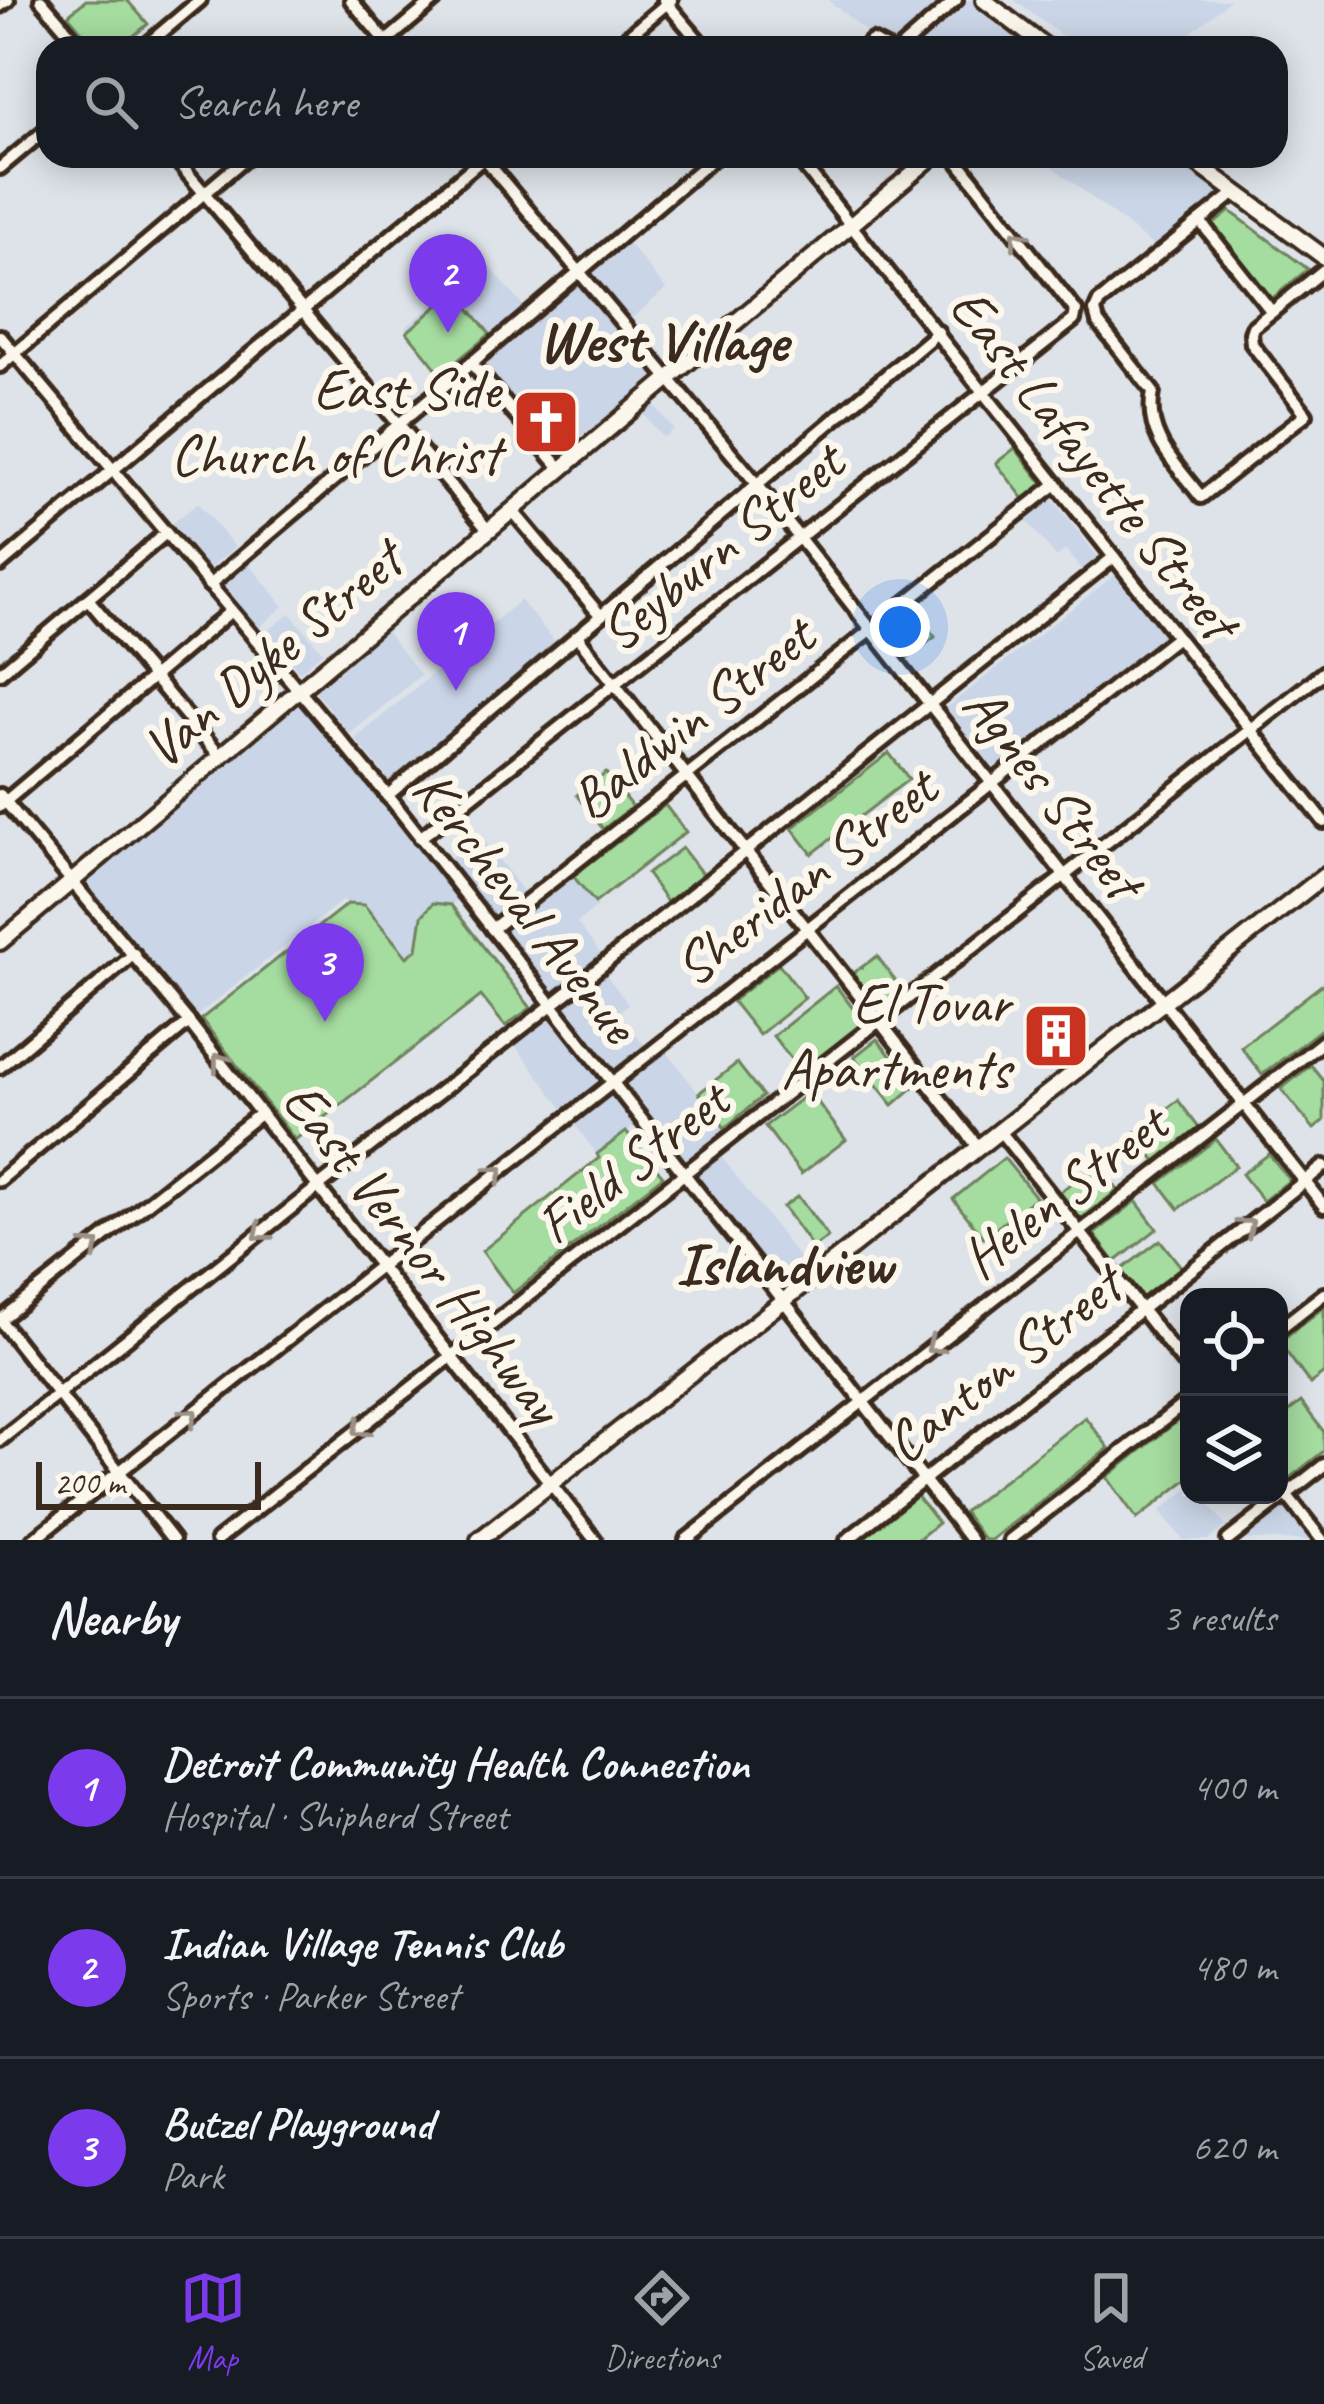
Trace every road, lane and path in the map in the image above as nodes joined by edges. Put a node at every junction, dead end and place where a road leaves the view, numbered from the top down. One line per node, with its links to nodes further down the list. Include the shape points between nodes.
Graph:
1 (8, 0): 9 (street)
2 (41, 0): 10 (street)
3 (200, 0): 11 (street)
4 (351, 0): 12 (street)
5 (435, 0): 13 (street)
6 (956, 0): 16 (street)
7 (985, 0): 17 (main road)
8 (667, 1): 14 (street); 15 (street)
9 (0, 7)
10 (72, 36)
11 (156, 36)
12 (378, 36)
13 (396, 36)
14 (628, 36)
15 (695, 36)
16 (915, 36)
17 (1032, 36)
18 (36, 138): 19 (street)
19 (0, 168)
20 (183, 168): 30 (street)
21 (234, 168): 30 (street)
22 (471, 168): 36 (street)
23 (493, 168): 35 (street, Agnes Street)
24 (702, 168): 35 (street)
25 (806, 168): 32 (street, East Lafayette Street)
26 (919, 168): 32 (main road, Van Dyke Street)
27 (963, 168): 44 (street, Seyburn Street, one-way to 27, via 1076,311)
28 (1203, 168): 29 (main road)
29 (1236, 192): 31 (street); 33 (main road)
30 (204, 193): 36 (street); 40 (street)
31 (1201, 221): 37 (street); 37 (street, via 1095,311 1153,392 1158,441 1201,496 1306,414 1250,336)
32 (852, 224): 38 (street, East Lafayette Street); 43 (main road, Van Dyke Street)
33 (1324, 257)
34 (1324, 271): 37 (street)
35 (580, 272): 41 (street); 43 (street, Agnes Street)
36 (303, 310): 45 (street); 47 (street)
37 (1272, 312)
38 (938, 332): 44 (street, East Lafayette Street); 48 (street)
39 (0, 336): 40 (street, Kercheval Avenue)
40 (15, 354): 42 (street); 47 (street, Kercheval Avenue)
41 (472, 364): 45 (street); 46 (street)
42 (0, 366)
43 (669, 378): 46 (main road, Van Dyke Street); 48 (street, Agnes Street)
44 (984, 391): 49 (street, East Lafayette Street); 53 (street, Seyburn Street)
45 (399, 425): 51 (street); 56 (street)
46 (561, 469): 50 (main road, Van Dyke Street)
47 (113, 470): 52 (street, Kercheval Avenue); 55 (street)
48 (757, 484): 53 (street, Agnes Street); 59 (street)
49 (1057, 484): 54 (street, East Lafayette Street); 60 (street, Baldwin Street)
50 (512, 511): 51 (main road, Van Dyke Street); 59 (street)
51 (488, 530): 67 (main road, Van Dyke Street)
52 (166, 532): 56 (street, Kercheval Avenue); 57 (street)
53 (799, 537): 60 (street, Agnes Street); 66 (street, Seyburn Street)
54 (1114, 557): 62 (street, East Lafayette Street); 68 (street)
55 (0, 565)
56 (209, 585): 58 (street, Kercheval Avenue)
57 (88, 599): 64 (street); 65 (street)
58 (231, 611): 65 (street); 67 (street, Kercheval Avenue)
59 (600, 615): 61 (street)
60 (872, 629): 68 (street, Agnes Street); 71 (street, Baldwin Street)
61 (577, 636): 66 (street); 73 (street)
62 (1177, 638): 69 (street, East Lafayette Street); 72 (street, Sheridan Street)
63 (1324, 671): 69 (street, Field Street)
64 (0, 673)
65 (154, 678): 70 (street); 74 (street)
66 (615, 685): 71 (street); 76 (street, Seyburn Street)
67 (296, 691): 70 (main road, Van Dyke Street); 73 (street, Kercheval Avenue)
68 (931, 704): 72 (street, Agnes Street); 77 (street)
69 (1250, 730): 75 (street, East Lafayette Street); 78 (street, Field Street)
70 (220, 756): 80 (main road, Van Dyke Street)
71 (687, 776): 77 (street); 81 (street, Baldwin Street)
72 (992, 783): 78 (street, Agnes Street); 82 (street, Sheridan Street)
73 (387, 796): 76 (street, Kercheval Avenue)
74 (2, 801): 80 (street, East Vernor Highway)
75 (1324, 823)
76 (420, 838): 81 (street, Kercheval Avenue)
77 (746, 851): 82 (street); 86 (street)
78 (1065, 875): 85 (street, Agnes Street); 87 (street, Field Street)
79 (1324, 876): 85 (main road)
80 (72, 881): 83 (main road, Van Dyke Street); 84 (street, East Vernor Highway)
81 (492, 929): 86 (street, Kercheval Avenue)
82 (807, 929): 87 (street); 91 (street, Sheridan Street)
83 (0, 942)
84 (134, 954): 88 (street, East Vernor Highway); 90 (street)
85 (1164, 1002): 92 (street, Agnes Street); 94 (main road)
86 (551, 1005): 91 (street, Kercheval Avenue); 100 (street)
87 (880, 1021): 95 (street); 97 (street, Field Street)
88 (189, 1022): 93 (street, East Vernor Highway, one-way to 88); 98 (street)
89 (1324, 1041): 92 (street, Helen Street)
90 (0, 1067)
91 (611, 1081): 97 (street, Kercheval Avenue); 103 (street, Sheridan Street, one-way to 91)
92 (1244, 1104): 99 (street, Agnes Street); 102 (street, Helen Street)
93 (261, 1113): 100 (street, East Vernor Highway); 107 (street, one-way to 93)
94 (1000, 1131): 95 (main road); 102 (street)
95 (979, 1148): 105 (main road)
96 (1324, 1166): 99 (street, Canton Street)
97 (684, 1174): 105 (street, Kercheval Avenue); 109 (street, Field Street)
98 (0, 1180)
99 (1305, 1181): 101 (street, Agnes Street); 106 (street, Canton Street, one-way to 99)
100 (318, 1187): 103 (street, East Vernor Highway); 111 (street, one-way to 111)
101 (1324, 1205)
102 (1080, 1232): 106 (street); 112 (street, Helen Street, one-way to 112)
103 (380, 1266): 109 (street, East Vernor Highway); 116 (street, Sheridan Street, one-way to 103)
104 (1324, 1294): 108 (street)
105 (782, 1301): 112 (street, Kercheval Avenue); 118 (main road)
106 (1141, 1310): 110 (street); 117 (street, Canton Street)
107 (0, 1320): 111 (street)
108 (1288, 1322)
109 (452, 1358): 118 (street, East Vernor Highway); 124 (street, Field Street, one-way to 124)
110 (1180, 1359)
111 (58, 1395): 114 (street); 116 (street)
112 (862, 1402): 117 (street, Kercheval Avenue); 127 (street, Helen Street)
113 (1180, 1407): 130 (street)
114 (0, 1440)
115 (1324, 1465): 119 (street)
116 (119, 1472): 122 (street, Sheridan Street); 123 (street)
117 (923, 1479): 128 (street, Canton Street); 129 (street, Kercheval Avenue)
118 (550, 1484): 125 (main road); 126 (street, East Vernor Highway)
119 (1288, 1487)
120 (1288, 1496): 132 (street)
121 (1268, 1504): 131 (street)
122 (33, 1540)
123 (173, 1540)
124 (217, 1540)
125 (478, 1540)
126 (595, 1540)
127 (686, 1540)
128 (847, 1540)
129 (971, 1540)
130 (1010, 1540)
131 (1228, 1540)
132 (1322, 1540)

